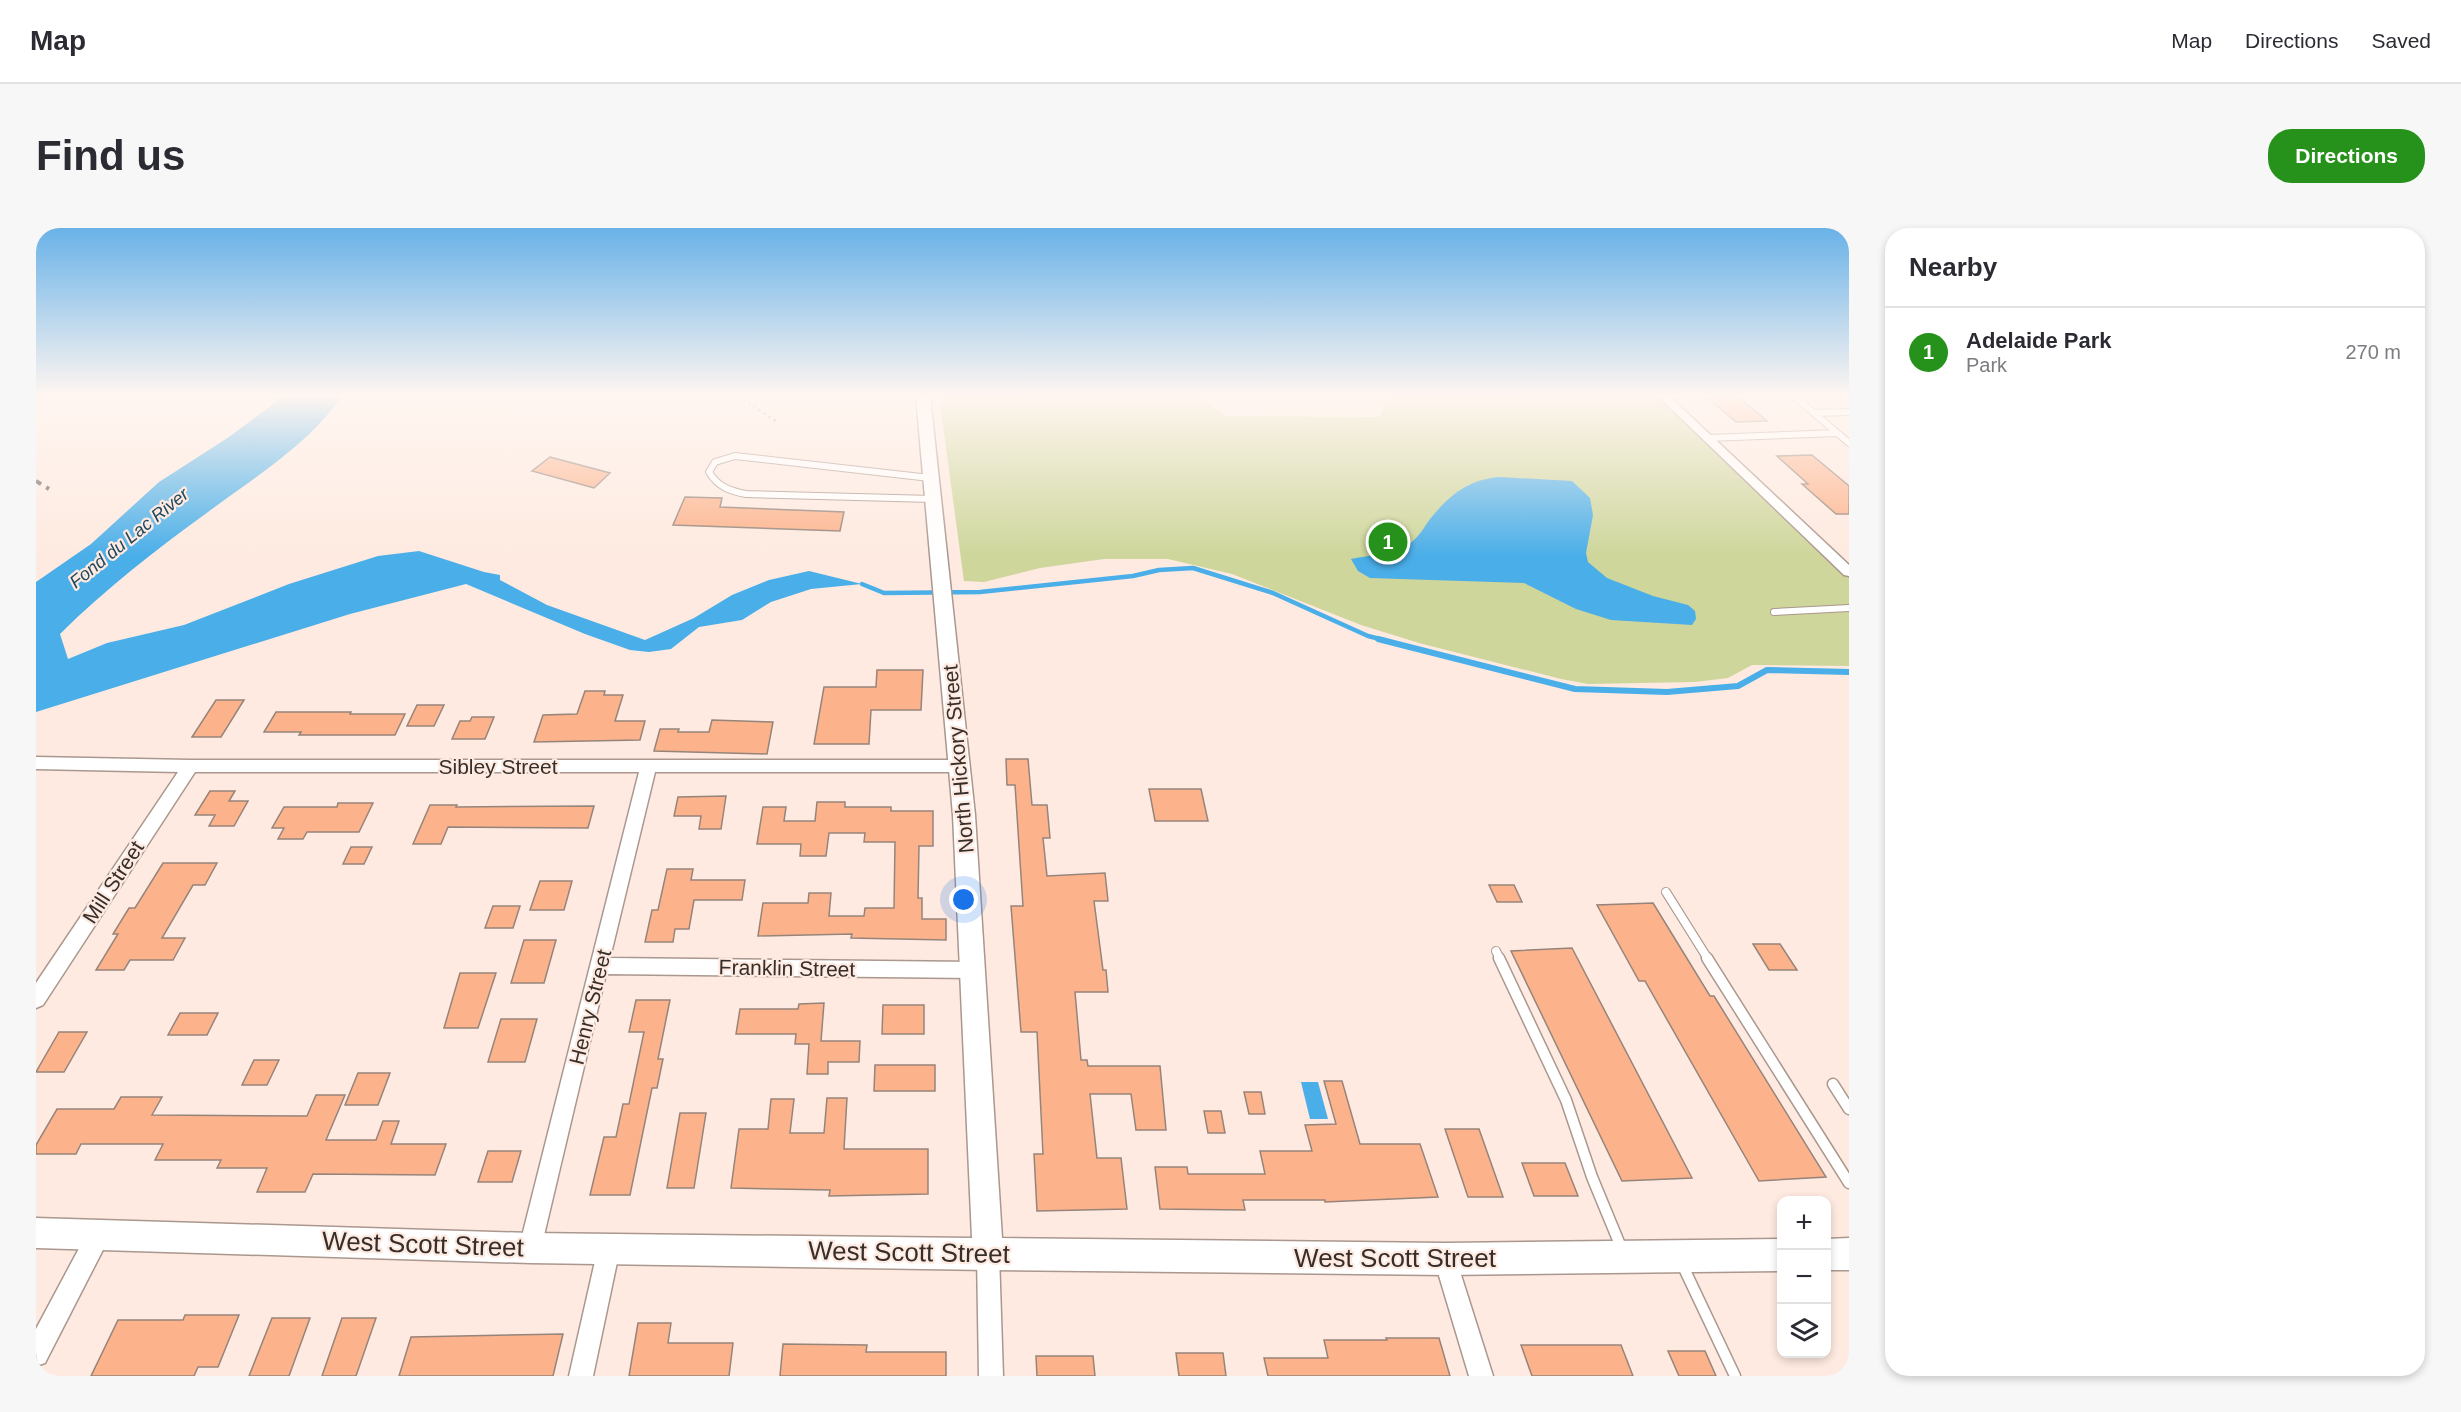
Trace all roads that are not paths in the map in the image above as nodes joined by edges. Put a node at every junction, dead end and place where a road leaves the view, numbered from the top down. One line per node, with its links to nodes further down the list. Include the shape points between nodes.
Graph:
1 (928, 450): 3 (main road, North Hickory Street)
2 (1720, 450): 5 (street)
3 (930, 478): 4 (main road, North Hickory Street); 4 (lane, via 735,456 715,462 709,472 720,486 746,494)
4 (932, 499): 11 (main road, North Hickory Street)
5 (1849, 572)
6 (1849, 608): 7 (lane)
7 (1773, 612)
8 (36, 763): 9 (street, Sibley Street)
9 (190, 766): 10 (street, Sibley Street); 16 (street, Mill Street)
10 (648, 766): 11 (street, Sibley Street); 14 (street, Henry Street)
11 (959, 766): 15 (main road, North Hickory Street)
12 (1666, 892): 19 (lane)
13 (1496, 951): 29 (lane, via 1566,1100)
14 (600, 966): 15 (street, Franklin Street); 22 (street, Henry Street)
15 (974, 970): 24 (main road, North Hickory Street)
16 (36, 999)
17 (1833, 1084): 18 (lane)
18 (1849, 1109)
19 (1849, 1182)
20 (36, 1233): 21 (main road, West Scott Street)
21 (99, 1234): 22 (main road, West Scott Street); 31 (street)
22 (530, 1248): 23 (main road, West Scott Street)
23 (609, 1248): 24 (main road, West Scott Street); 32 (street)
24 (988, 1254): 30 (main road, West Scott Street); 33 (street, North Hickory Street)
25 (1831, 1254): 26 (main road)
26 (1849, 1254)
27 (1777, 1255): 28 (main road, West Scott Street)
28 (1678, 1256): 29 (main road, West Scott Street); 35 (lane)
29 (1625, 1257): 30 (main road, West Scott Street)
30 (1445, 1259): 34 (street)
31 (36, 1354)
32 (581, 1376)
33 (991, 1376)
34 (1481, 1376)
35 (1735, 1376)

